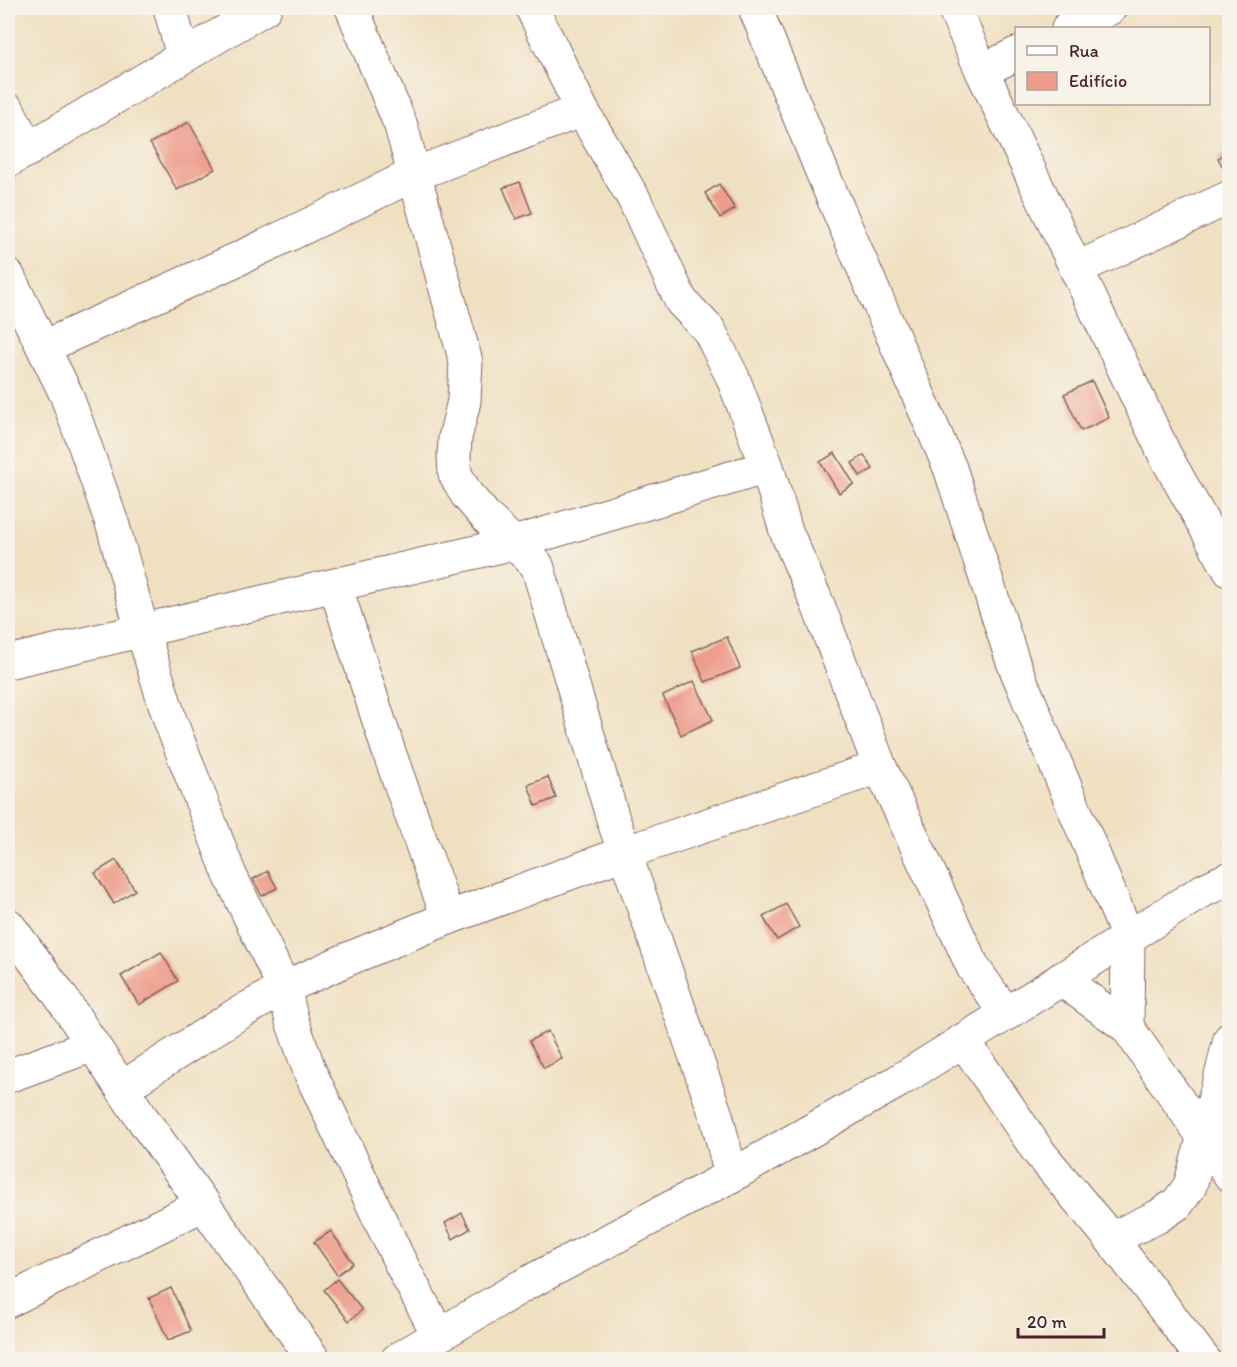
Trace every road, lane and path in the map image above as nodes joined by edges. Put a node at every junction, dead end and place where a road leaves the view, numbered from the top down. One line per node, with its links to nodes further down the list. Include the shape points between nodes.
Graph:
1 (170, 8): 10 (street)
2 (265, 8): 10 (street)
3 (352, 8): 15 (street, via 401,126)
4 (532, 8): 13 (street)
5 (755, 8): 31 (street, via 950,468 1013,662)
6 (954, 8): 11 (street)
7 (1110, 8): 8 (street)
8 (1070, 27)
9 (1015, 55): 11 (street)
10 (183, 56): 14 (street)
11 (982, 71): 17 (street)
12 (8, 110): 14 (street)
13 (582, 110): 15 (street); 20 (street, via 634,199 681,301 709,330 733,378)
14 (18, 156)
15 (413, 175): 19 (street); 21 (street, via 466,362 464,401 455,438 455,474 467,495)
16 (1230, 197): 17 (street)
17 (1076, 269): 22 (street, via 1165,455)
18 (8, 276): 19 (street)
19 (44, 347): 24 (street, via 66,394 113,526)
20 (767, 467): 21 (street); 26 (street, via 786,531)
21 (514, 543): 23 (street); 27 (street, via 537,565)
22 (1230, 571)
23 (335, 585): 24 (street); 29 (street)
24 (142, 630): 25 (street); 33 (street, via 170,720 230,875)
25 (8, 662)
26 (880, 767): 27 (street); 34 (street, via 973,967)
27 (624, 853): 29 (street); 43 (street, via 717,1118)
28 (1230, 878): 31 (street)
29 (447, 918): 33 (street)
30 (8, 925): 38 (street)
31 (1128, 937): 32 (street); 35 (street)
32 (1060, 979): 34 (street); 35 (street)
33 (284, 988): 40 (street); 47 (street, via 310,1072)
34 (1006, 1014): 37 (street)
35 (1127, 1027): 41 (street)
36 (1230, 1039): 41 (street)
37 (963, 1040): 43 (street); 45 (street, via 1038,1150)
38 (93, 1045): 39 (street); 40 (street)
39 (8, 1076)
40 (122, 1088): 44 (street)
41 (1204, 1139): 42 (street); 45 (street, via 1190,1186 1177,1204)
42 (1230, 1175)
43 (731, 1176): 47 (street)
44 (204, 1204): 46 (street); 48 (street)
45 (1111, 1239): 50 (street)
46 (8, 1301)
47 (438, 1334): 49 (street)
48 (314, 1359)
49 (397, 1359)
50 (1204, 1359)

